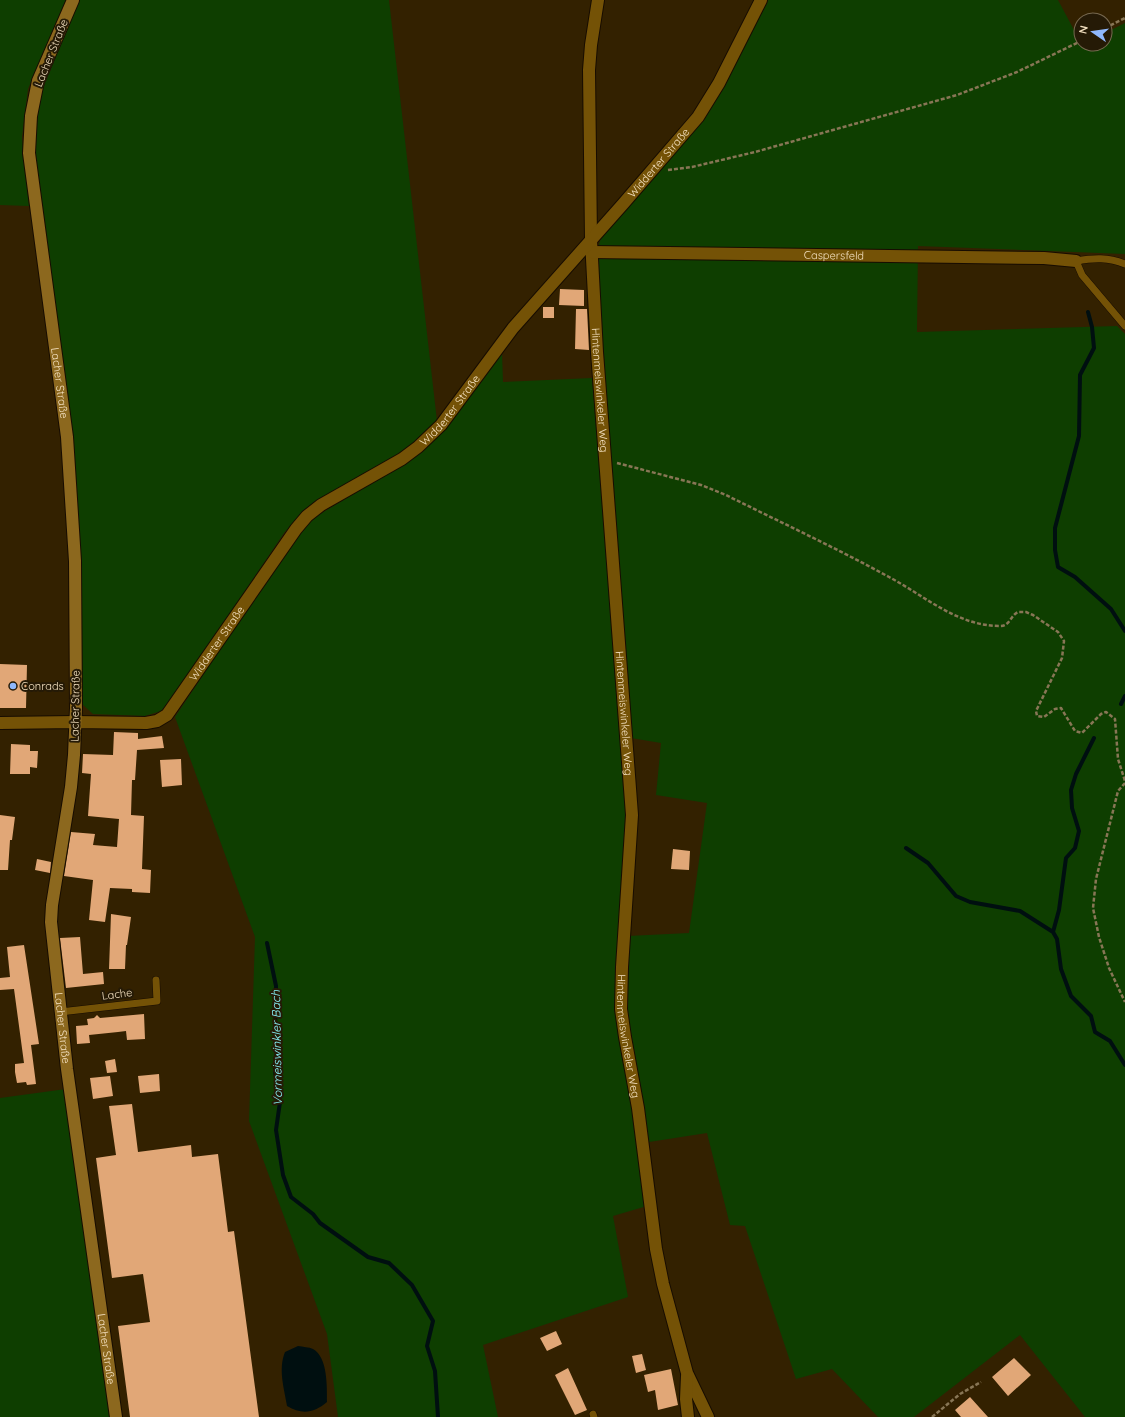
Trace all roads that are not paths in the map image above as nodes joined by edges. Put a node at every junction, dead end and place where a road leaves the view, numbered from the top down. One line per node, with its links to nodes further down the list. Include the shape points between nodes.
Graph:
1 (73, 0): 8 (street, Lacher Straße, via 38,81 31,116 29,153 68,438 74,561)
2 (598, 0): 4 (street, Hintenmeiswinkeler Weg, via 589,70)
3 (761, 0): 4 (street, Widderter Straße, via 708,102)
4 (591, 246): 5 (street, Caspersfeld, via 1044,258); 8 (street, Widderter Straße, via 513,328 434,433 402,459 321,505 299,525 167,715 157,721 146,723); 12 (street, Hintenmeiswinkeler Weg, via 604,461 631,808 622,967 622,1016 638,1108 660,1267)
5 (1076, 261): 6 (lane, Caspersfeld, via 1099,258); 7 (lane, via 1082,275)
6 (1125, 264)
7 (1125, 326)
8 (75, 722): 9 (street, Widderter Straße); 11 (street, Lacher Straße, via 71,787 51,912)
9 (0, 723)
10 (156, 980): 11 (lane, Lache, via 157,1001)
11 (60, 1012): 13 (street, Lacher Straße)
12 (687, 1373): 14 (street); 15 (street, Hintenmeiswinkeler Weg)
13 (116, 1417)
14 (688, 1417)
15 (708, 1417)

